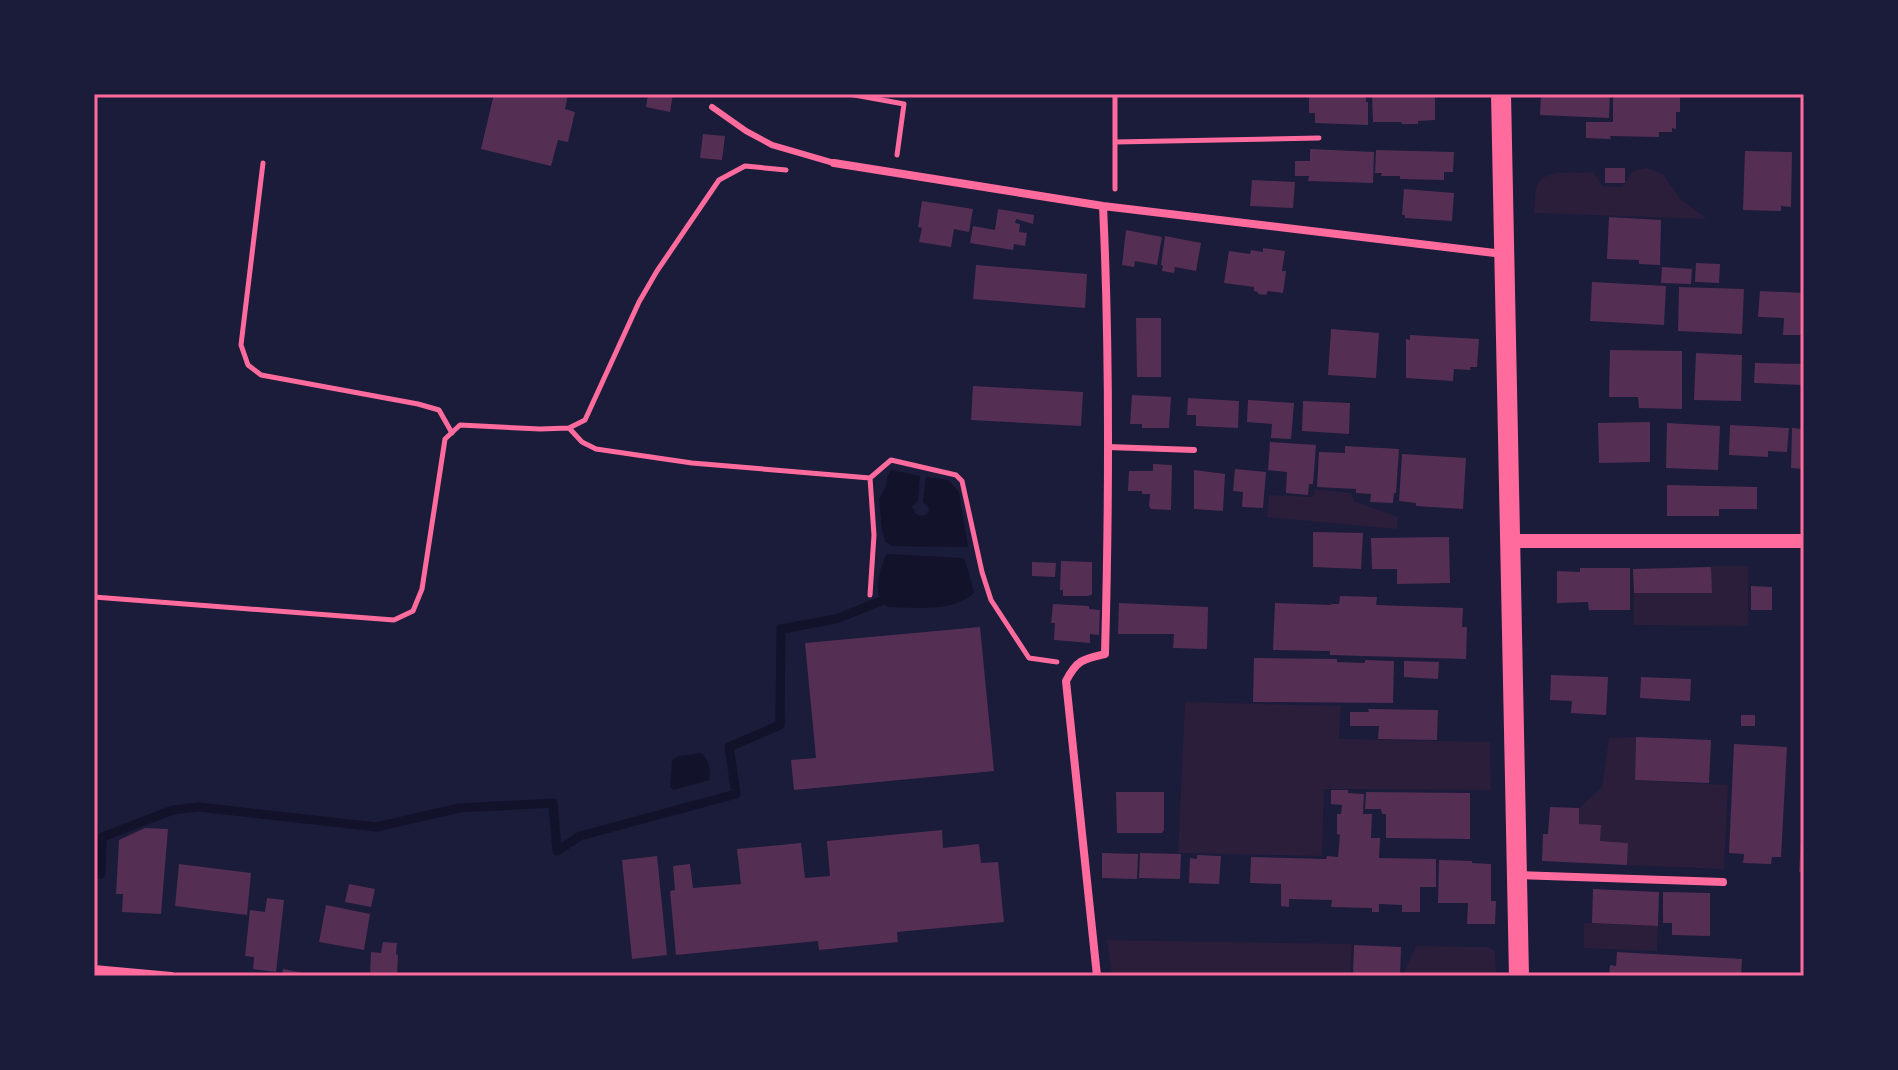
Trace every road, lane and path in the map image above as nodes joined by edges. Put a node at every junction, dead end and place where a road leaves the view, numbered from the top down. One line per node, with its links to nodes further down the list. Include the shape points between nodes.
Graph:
1 (849, 94): 10 (path, via 904,104)
2 (1115, 94): 6 (path)
3 (1501, 94): 13 (main road)
4 (712, 107): 8 (lane, via 772,145)
5 (1319, 138): 6 (path)
6 (1115, 142): 12 (path)
7 (263, 163): 15 (path, via 241,345 248,365 261,375 439,410)
8 (834, 163): 10 (street)
9 (789, 170): 14 (path, via 745,166 719,180 639,302 585,420)
10 (895, 173): 11 (street)
11 (1103, 206): 12 (street); 16 (street)
12 (1115, 207): 13 (street)
13 (1504, 254): 19 (main road)
14 (569, 428): 15 (path, via 460,425); 18 (path, via 596,449)
15 (452, 433): 22 (path, via 445,439 422,589 413,611 394,620)
16 (1108, 447): 17 (lane); 23 (street, via 1105,654)
17 (1194, 450)
18 (870, 478): 21 (path); 23 (path, via 891,460 956,475 962,481 991,600 1029,658)
19 (1510, 541): 20 (street); 24 (main road)
20 (1804, 541)
21 (870, 595)
22 (94, 597)
23 (1074, 665): 28 (street, via 1066,681)
24 (1517, 875): 25 (street); 29 (main road)
25 (1723, 882)
26 (94, 969): 27 (street)
27 (171, 976)
28 (1097, 976)
29 (1519, 976)

